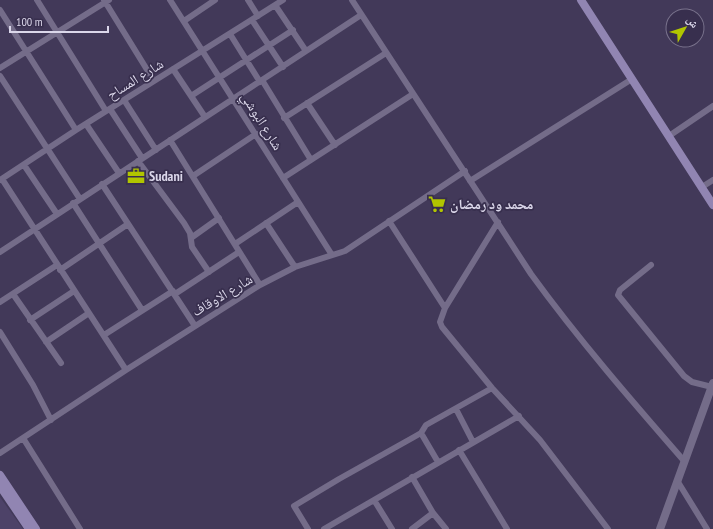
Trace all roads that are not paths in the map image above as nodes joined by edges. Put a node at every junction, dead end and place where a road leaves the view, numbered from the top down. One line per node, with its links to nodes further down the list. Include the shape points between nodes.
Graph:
1 (37, 0): 15 (street)
2 (170, 0): 13 (street, شارع البوشي)
3 (215, 0): 13 (street)
4 (248, 0): 12 (street)
5 (283, 0): 9 (street, شارع المساح)
6 (352, 0): 11 (street)
7 (581, 0): 28 (main road)
8 (106, 1): 15 (street); 29 (street)
9 (275, 5): 12 (street, شارع المساح); 14 (street)
10 (0, 10): 20 (street)
11 (361, 15): 19 (street); 21 (street)
12 (255, 18): 16 (street, شارع المساح); 17 (street)
13 (184, 21): 18 (street, شارع البوشي)
14 (293, 30): 17 (street); 19 (street)
15 (57, 33): 20 (street); 37 (street)
16 (230, 34): 18 (street, شارع المساح); 22 (street)
17 (269, 45): 22 (street); 23 (street)
18 (203, 51): 25 (street, شارع المساح); 27 (street, شارع البوشي)
19 (306, 51): 23 (street)
20 (27, 52): 24 (street); 41 (street)
21 (386, 53): 31 (street); 35 (street)
22 (246, 60): 27 (street); 30 (street)
23 (282, 67): 30 (street)
24 (0, 68)
25 (174, 69): 29 (street, شارع المساح); 32 (street)
26 (0, 76): 46 (street)
27 (220, 78): 32 (street); 33 (street, شارع البوشي)
28 (632, 79): 43 (main road); 57 (street)
29 (154, 81): 34 (street, شارع المساح)
30 (261, 81): 33 (street); 39 (street)
31 (413, 94): 45 (street); 51 (street)
32 (192, 96): 38 (street)
33 (234, 99): 38 (street); 42 (street, شارع البوشي)
34 (124, 100): 37 (street, شارع المساح); 47 (street)
35 (307, 103): 39 (street); 45 (street)
36 (713, 106): 43 (street)
37 (108, 110): 40 (street, شارع المساح); 48 (street)
38 (205, 117): 44 (street)
39 (284, 118): 49 (street)
40 (86, 124): 41 (street, شارع المساح); 52 (street)
41 (76, 130): 46 (street, شارع المساح)
42 (256, 134): 53 (street); 54 (street, شارع البوشي)
43 (669, 136): 59 (main road)
44 (170, 140): 47 (street); 53 (street)
45 (335, 145): 49 (street)
46 (48, 149): 50 (street, شارع المساح); 60 (street)
47 (156, 150): 48 (street)
48 (140, 160): 52 (street); 71 (street, via 184,223)
49 (311, 160): 54 (street)
50 (24, 165): 55 (street, شارع المساح); 64 (street)
51 (464, 171): 57 (street); 66 (street, شارع الاوقاف)
52 (119, 173): 58 (street)
53 (193, 176): 65 (street)
54 (283, 178): 61 (street, شارع البوشي)
55 (1, 180): 70 (street)
56 (713, 180): 59 (street)
57 (470, 181): 67 (street)
58 (102, 184): 60 (street); 69 (street)
59 (702, 188): 63 (main road)
60 (80, 199): 62 (street)
61 (298, 202): 68 (street); 76 (street, شارع البوشي)
62 (73, 203): 64 (street); 72 (street)
63 (713, 205)
64 (57, 214): 70 (street)
65 (219, 218): 71 (street); 73 (street)
66 (389, 221): 76 (street, شارع الاوقاف, via 345,250); 86 (street)
67 (498, 222): 86 (street); 107 (street, via 563,318)
68 (266, 223): 73 (street); 79 (street)
69 (128, 224): 72 (street); 83 (street)
70 (36, 229): 74 (street); 78 (street)
71 (191, 238): 80 (street, via 192,246)
72 (99, 244): 78 (street); 87 (street)
73 (235, 244): 75 (street)
74 (0, 252)
75 (240, 252): 80 (street); 81 (street)
76 (332, 255): 79 (street, شارع الاوقاف)
77 (651, 265): 96 (street, via 620,290 618,295 684,376 692,382)
78 (59, 267): 82 (street); 84 (street)
79 (295, 267): 81 (street, شارع الاوقاف)
80 (209, 272): 83 (street)
81 (260, 285): 90 (street, شارع الاوقاف)
82 (74, 291): 88 (street); 89 (street)
83 (174, 292): 87 (street); 90 (street)
84 (13, 294): 85 (street); 89 (street)
85 (0, 302)
86 (445, 308): 97 (street, via 440,322 442,327)
87 (142, 310): 92 (street)
88 (89, 313): 92 (street); 93 (street)
89 (30, 320): 93 (street)
90 (195, 326): 95 (street, شارع الاوقاف)
91 (0, 332): 100 (street)
92 (104, 335): 95 (street)
93 (46, 342): 94 (street)
94 (61, 363)
95 (126, 370): 100 (street, شارع الاوقاف)
96 (712, 385): 107 (street)
97 (492, 388): 98 (street); 99 (street)
98 (456, 409): 101 (street, via 426,425); 103 (street)
99 (519, 416): 103 (street); 123 (street, via 563,468)
100 (51, 420): 102 (street, شارع الاوقاف)
101 (421, 433): 106 (street); 117 (street, via 294,506)
102 (23, 438): 105 (street, شارع الاوقاف); 116 (street)
103 (473, 442): 104 (street)
104 (459, 450): 106 (street); 122 (street)
105 (0, 453)
106 (438, 462): 109 (street)
107 (685, 462): 110 (street)
108 (0, 475): 115 (main road)
109 (412, 477): 112 (street); 113 (street)
110 (678, 482): 124 (street); 125 (street)
111 (0, 486): 114 (main road)
112 (374, 500): 118 (street); 119 (street)
113 (433, 513): 120 (street); 121 (street)
114 (29, 529)
115 (36, 529)
116 (80, 529)
117 (308, 529)
118 (325, 529)
119 (392, 529)
120 (412, 529)
121 (446, 529)
122 (507, 529)
123 (608, 529)
124 (660, 529)
125 (707, 529)

